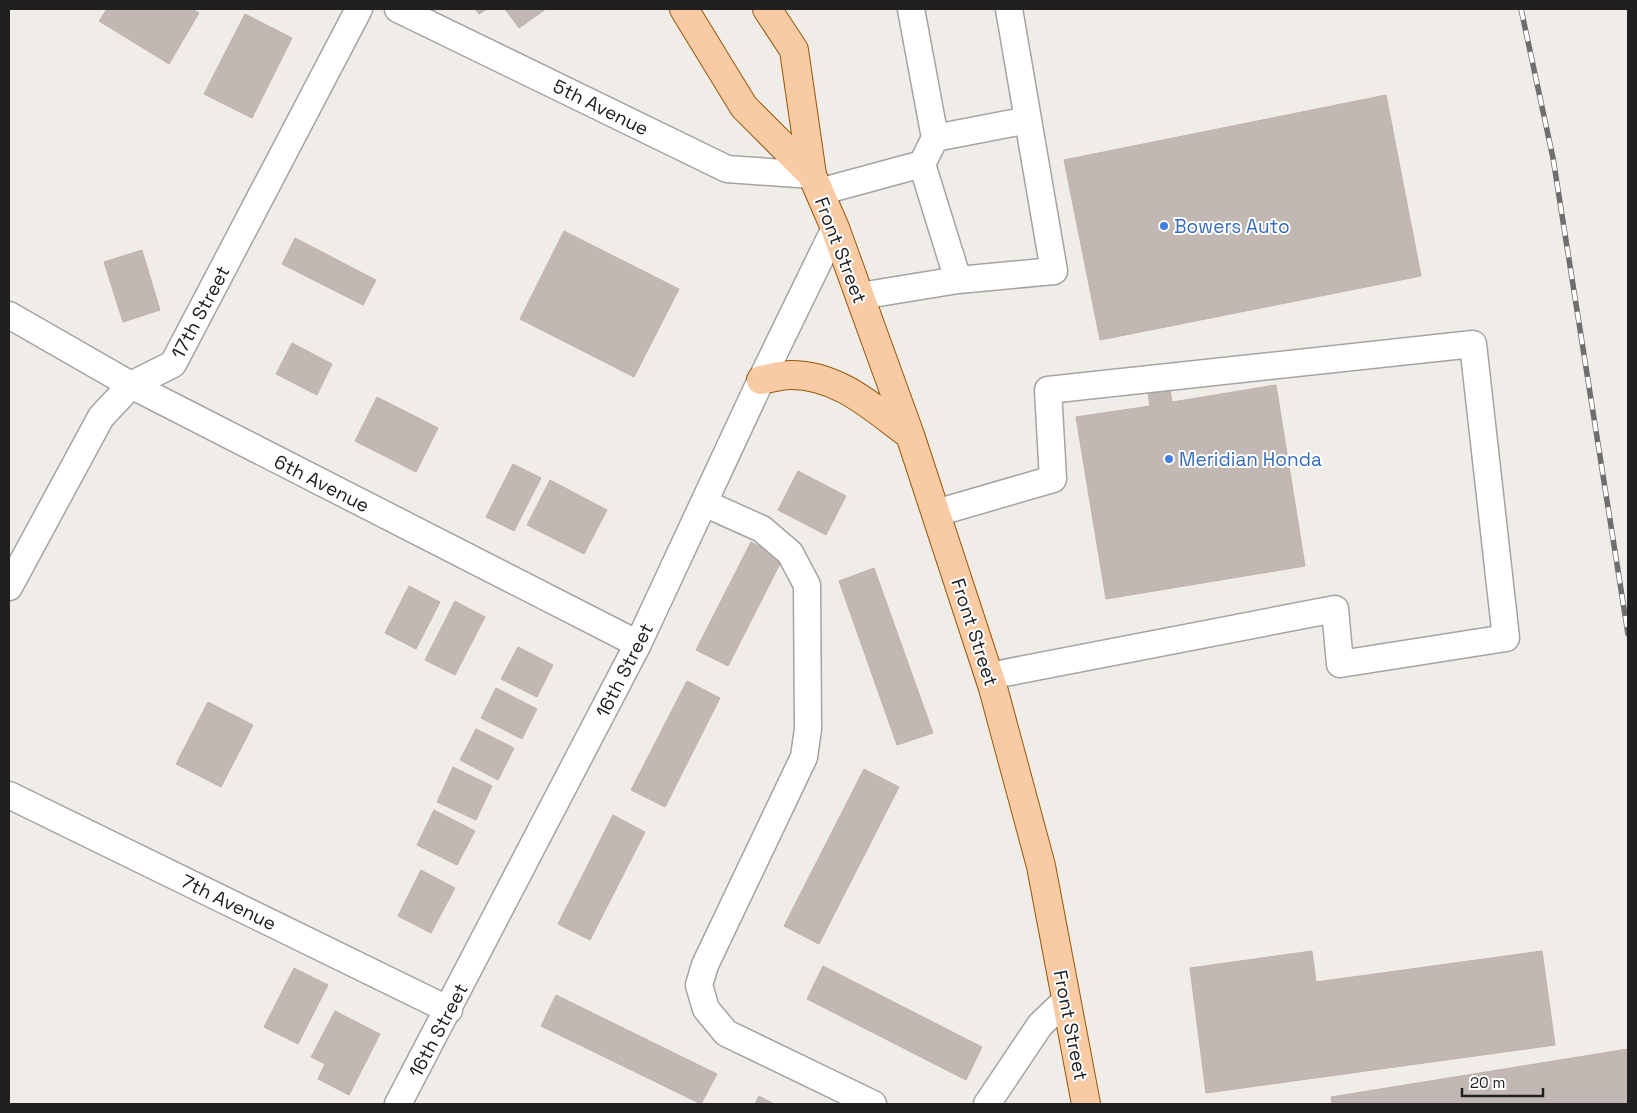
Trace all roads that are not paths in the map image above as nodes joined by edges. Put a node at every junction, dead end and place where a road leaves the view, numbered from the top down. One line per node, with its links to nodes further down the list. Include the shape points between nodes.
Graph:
1 (359, 9): 18 (street, 17th Street, via 173,364)
2 (398, 9): 12 (street, 5th Avenue, via 727,169)
3 (684, 9): 12 (main road, Front Street, via 744,107)
4 (767, 9): 8 (main road, Front Street)
5 (778, 9): 8 (main road)
6 (911, 9): 10 (street)
7 (1009, 9): 9 (street)
8 (794, 50): 12 (main road, Front Street)
9 (1028, 120): 10 (street); 14 (street, via 1054,271)
10 (935, 138): 11 (street)
11 (922, 164): 12 (street, 5th Avenue); 14 (street)
12 (816, 183): 13 (main road, Front Street)
13 (835, 228): 15 (main road, Front Street); 17 (street, 16th Street)
14 (958, 280): 15 (street)
15 (860, 296): 19 (main road, Front Street)
16 (9, 315): 18 (street, 6th Avenue)
17 (761, 380): 19 (main road, via 789,375 834,382); 20 (street, 16th Street)
18 (132, 386): 22 (street, 17th Street, via 101,417); 23 (street, 6th Avenue)
19 (910, 435): 21 (main road, Front Street)
20 (704, 503): 23 (street, 16th Street); 29 (street, via 762,529 790,553 807,585 808,729 804,757 705,965 699,984 706,1009 726,1033)
21 (936, 513): 24 (main road, Front Street); 24 (street, via 1053,479 1048,390 1473,344 1506,638 1340,664 1335,609)
22 (9, 587)
23 (638, 644): 27 (street, 16th Street)
24 (990, 676): 26 (main road, Front Street, via 1041,866)
25 (9, 795): 27 (street, 7th Avenue)
26 (1066, 1000): 30 (street, via 1040,1025); 31 (main road, Front Street)
27 (449, 1010): 28 (street, 16th Street)
28 (398, 1104)
29 (872, 1104)
30 (987, 1104)
31 (1086, 1104)

